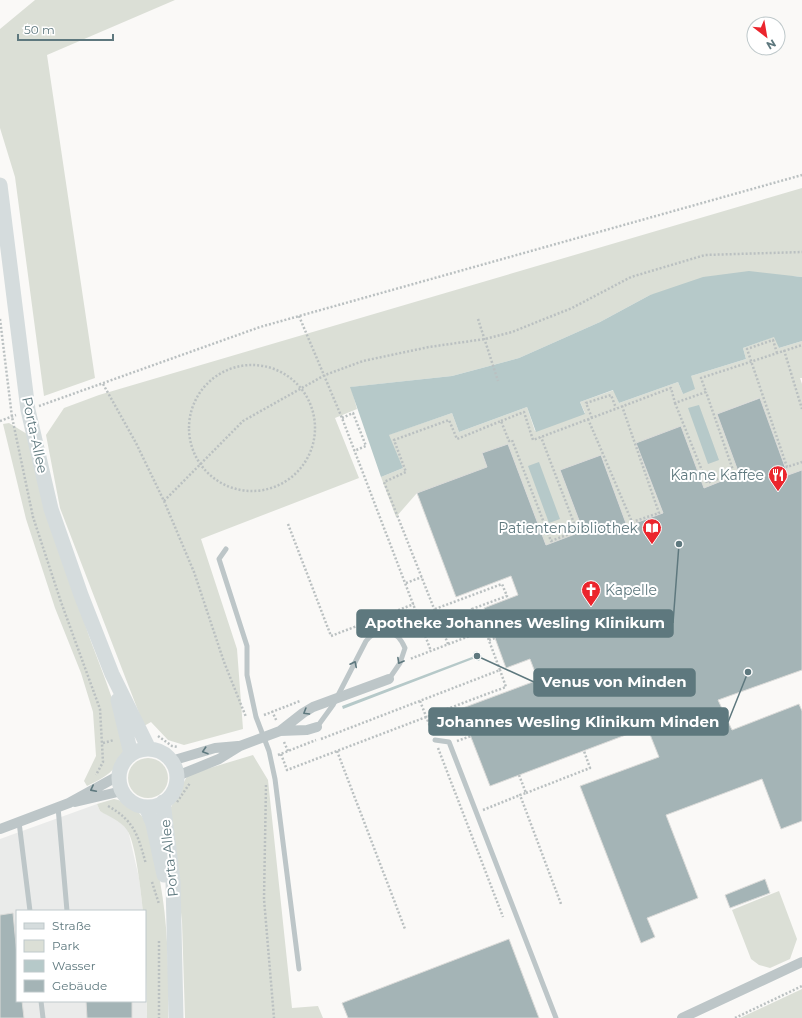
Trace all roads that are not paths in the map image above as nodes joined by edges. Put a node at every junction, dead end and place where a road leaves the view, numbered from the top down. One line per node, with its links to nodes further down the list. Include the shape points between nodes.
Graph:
1 (0, 186): 3 (street, Porta-Allee, via 28,410 51,509 81,596)
2 (226, 548): 8 (lane, via 218,559 247,646 247,675 256,717)
3 (112, 674): 11 (street, Porta-Allee); 12 (street, Porta-Allee)
4 (389, 679): 5 (street); 5 (lane, one-way to 4, via 366,641 378,631 387,630 395,634 402,641 404,648 400,663)
5 (336, 699): 6 (lane); 7 (street, one-way to 7, via 303,713)
6 (317, 727): 7 (street)
7 (280, 731): 8 (street)
8 (264, 737): 10 (street); 27 (lane, via 275,779)
9 (435, 740): 31 (lane, via 449,742)
10 (240, 746): 13 (street, one-way to 13, via 215,748); 15 (street, via 218,759)
11 (149, 749): 12 (street); 13 (street, via 158,750)
12 (131, 754): 14 (street, via 125,760)
13 (171, 761): 15 (street)
14 (118, 776): 16 (street); 18 (street, one-way to 18)
15 (177, 776): 17 (street, via 174,791)
16 (122, 791): 18 (street); 20 (street, via 132,802)
17 (163, 802): 20 (street); 25 (street, Porta-Allee, via 172,874)
18 (69, 803): 19 (street)
19 (58, 807): 21 (street); 24 (lane)
20 (146, 807): 25 (street, Porta-Allee, via 152,824)
21 (19, 822): 22 (street); 23 (lane)
22 (0, 829)
23 (30, 910)
24 (67, 910)
25 (166, 912): 30 (street, Porta-Allee)
26 (802, 962): 32 (street)
27 (298, 969)
28 (41, 1002): 29 (lane)
29 (43, 1018)
30 (176, 1018)
31 (556, 1018)
32 (682, 1018)

